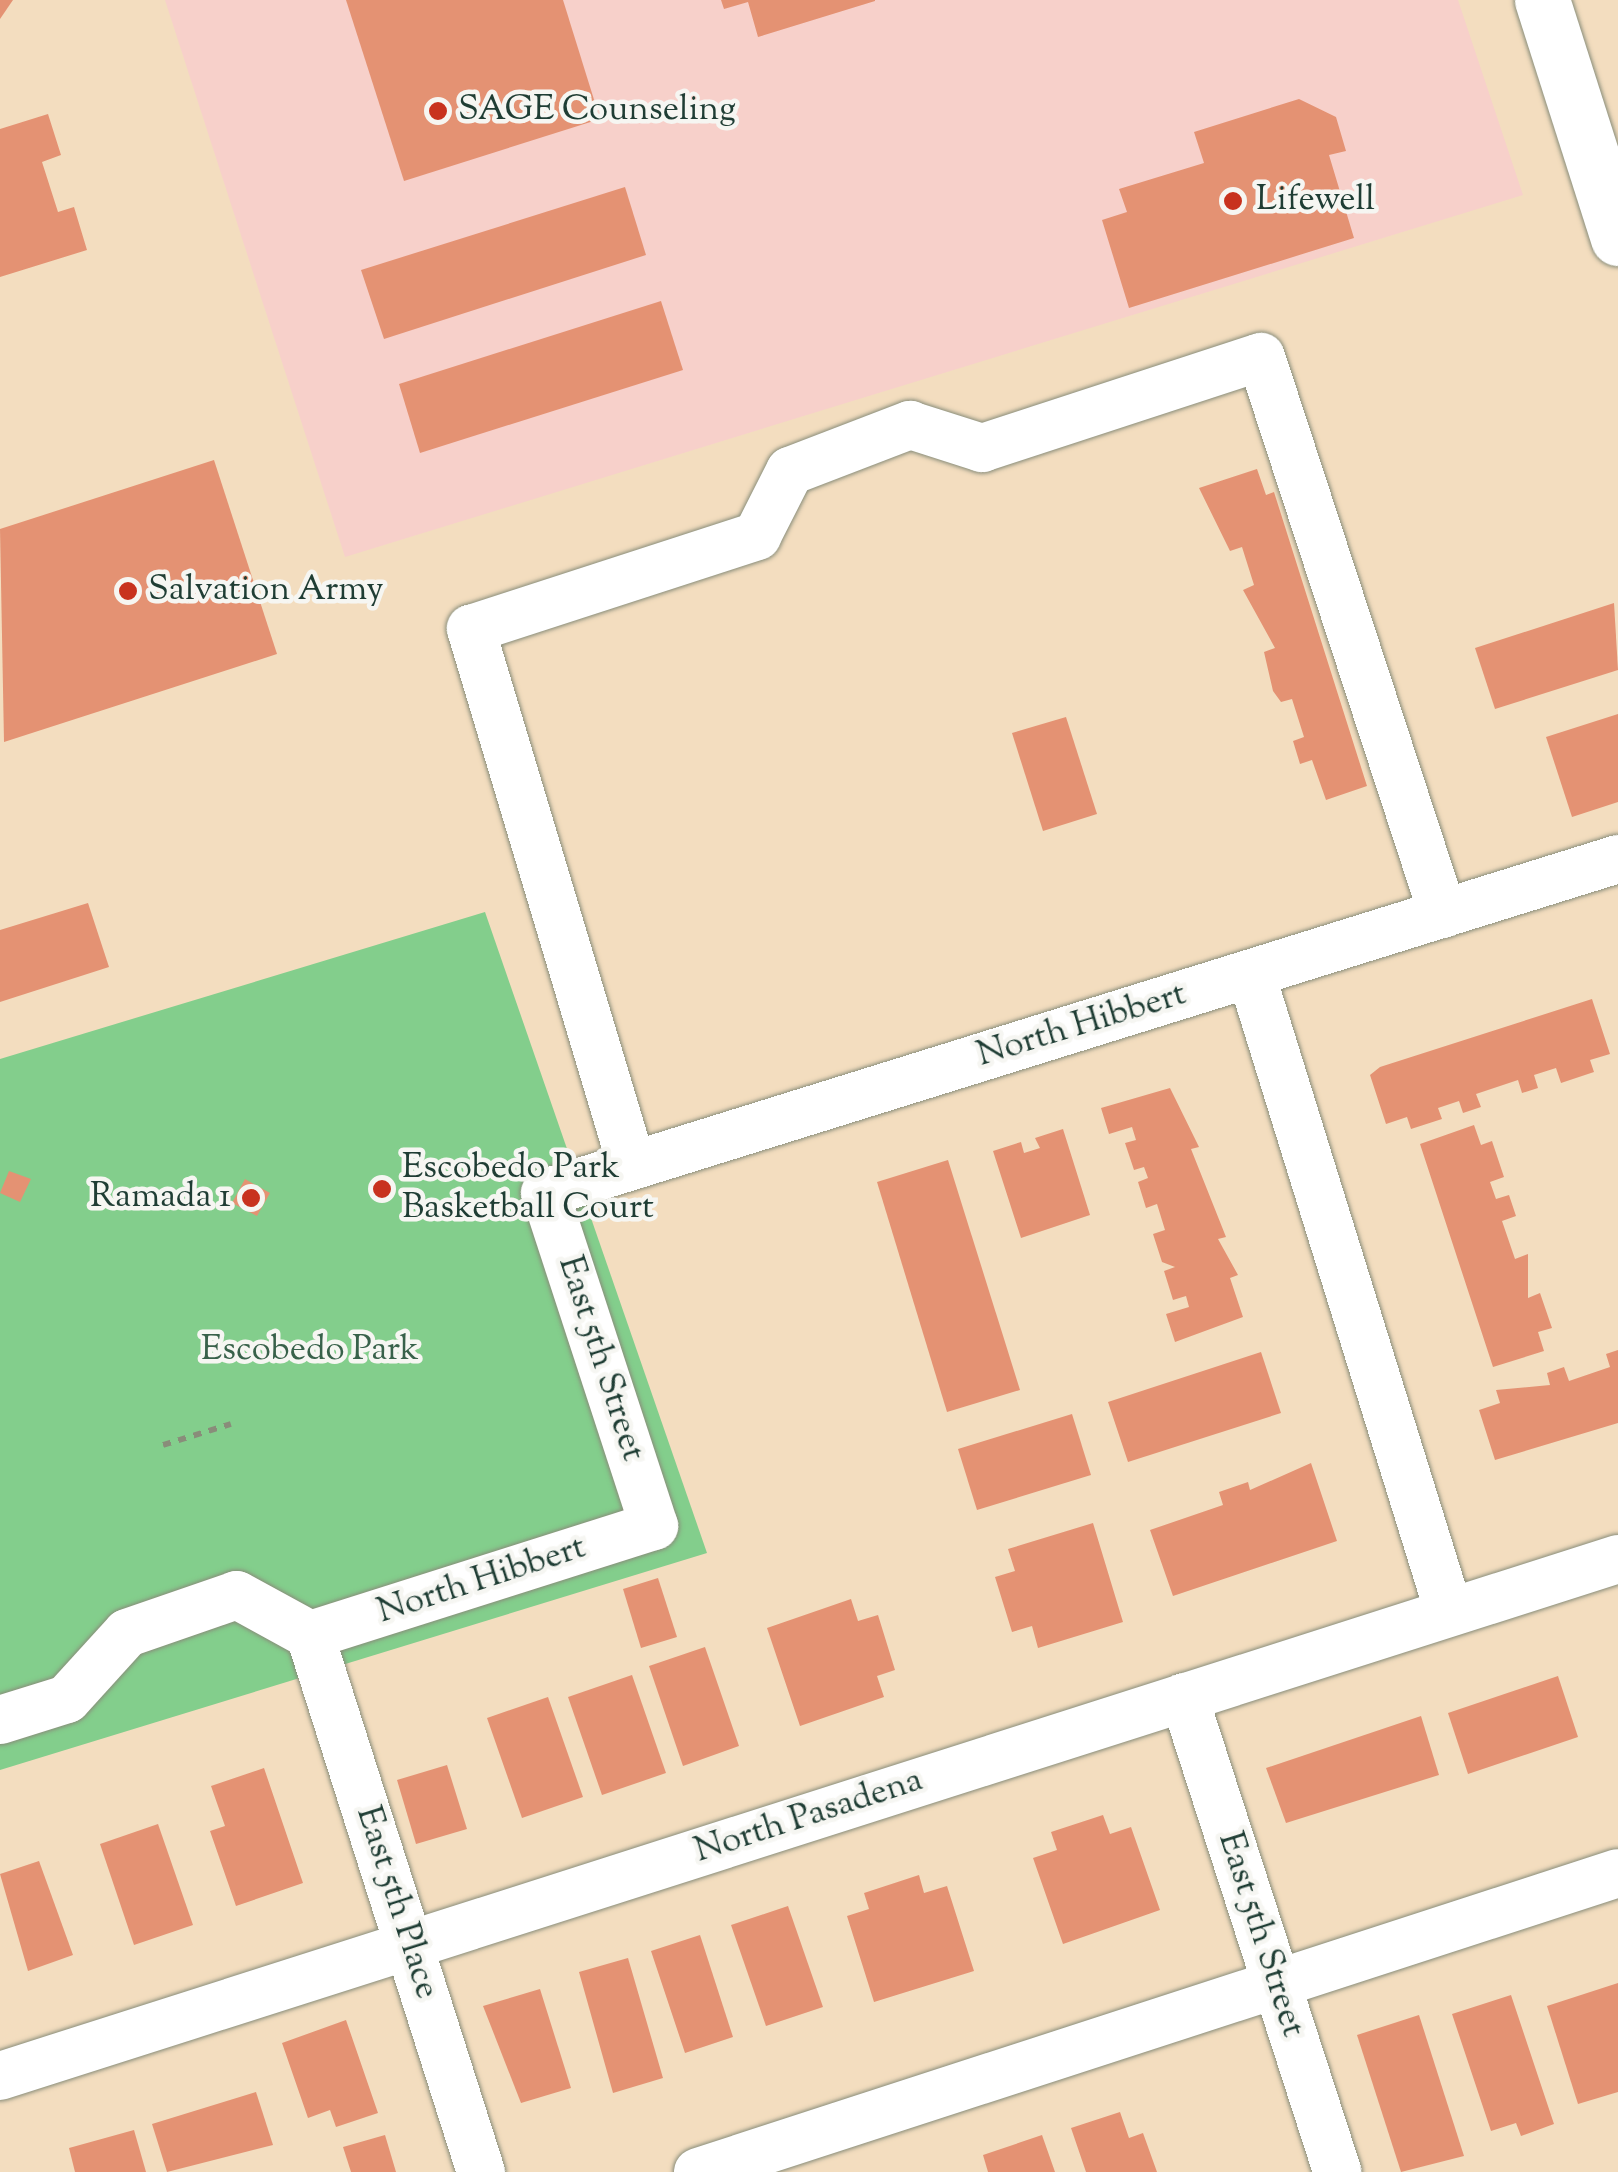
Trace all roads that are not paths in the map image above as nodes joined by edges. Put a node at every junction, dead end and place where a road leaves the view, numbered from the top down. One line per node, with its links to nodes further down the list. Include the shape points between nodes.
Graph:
1 (1542, 0): 2 (main road)
2 (1618, 238)
3 (1618, 859): 4 (street, North Hibbert)
4 (1442, 914): 5 (street, North Hibbert); 6 (street, via 1261,357 982,448 910,425 790,471 757,536 471,629)
5 (1251, 974): 6 (street, North Hibbert); 10 (street)
6 (632, 1166): 7 (street, North Hibbert)
7 (545, 1193): 8 (street, East 5th Street)
8 (654, 1526): 11 (street, North Hibbert)
9 (1618, 1558): 10 (street, North Pasadena)
10 (1449, 1612): 12 (street, North Pasadena)
11 (310, 1634): 13 (street, via 237,1595 126,1633 66,1698); 15 (street, East 5th Place)
12 (1184, 1697): 15 (street, North Pasadena); 16 (street, East 5th Street)
13 (0, 1720)
14 (1618, 1873): 16 (street)
15 (409, 1945): 17 (street, North Pasadena); 18 (street, East 5th Place)
16 (1276, 1984): 19 (street); 20 (street, East 5th Street)
17 (0, 2076)
18 (481, 2172)
19 (698, 2172)
20 (1337, 2172)

